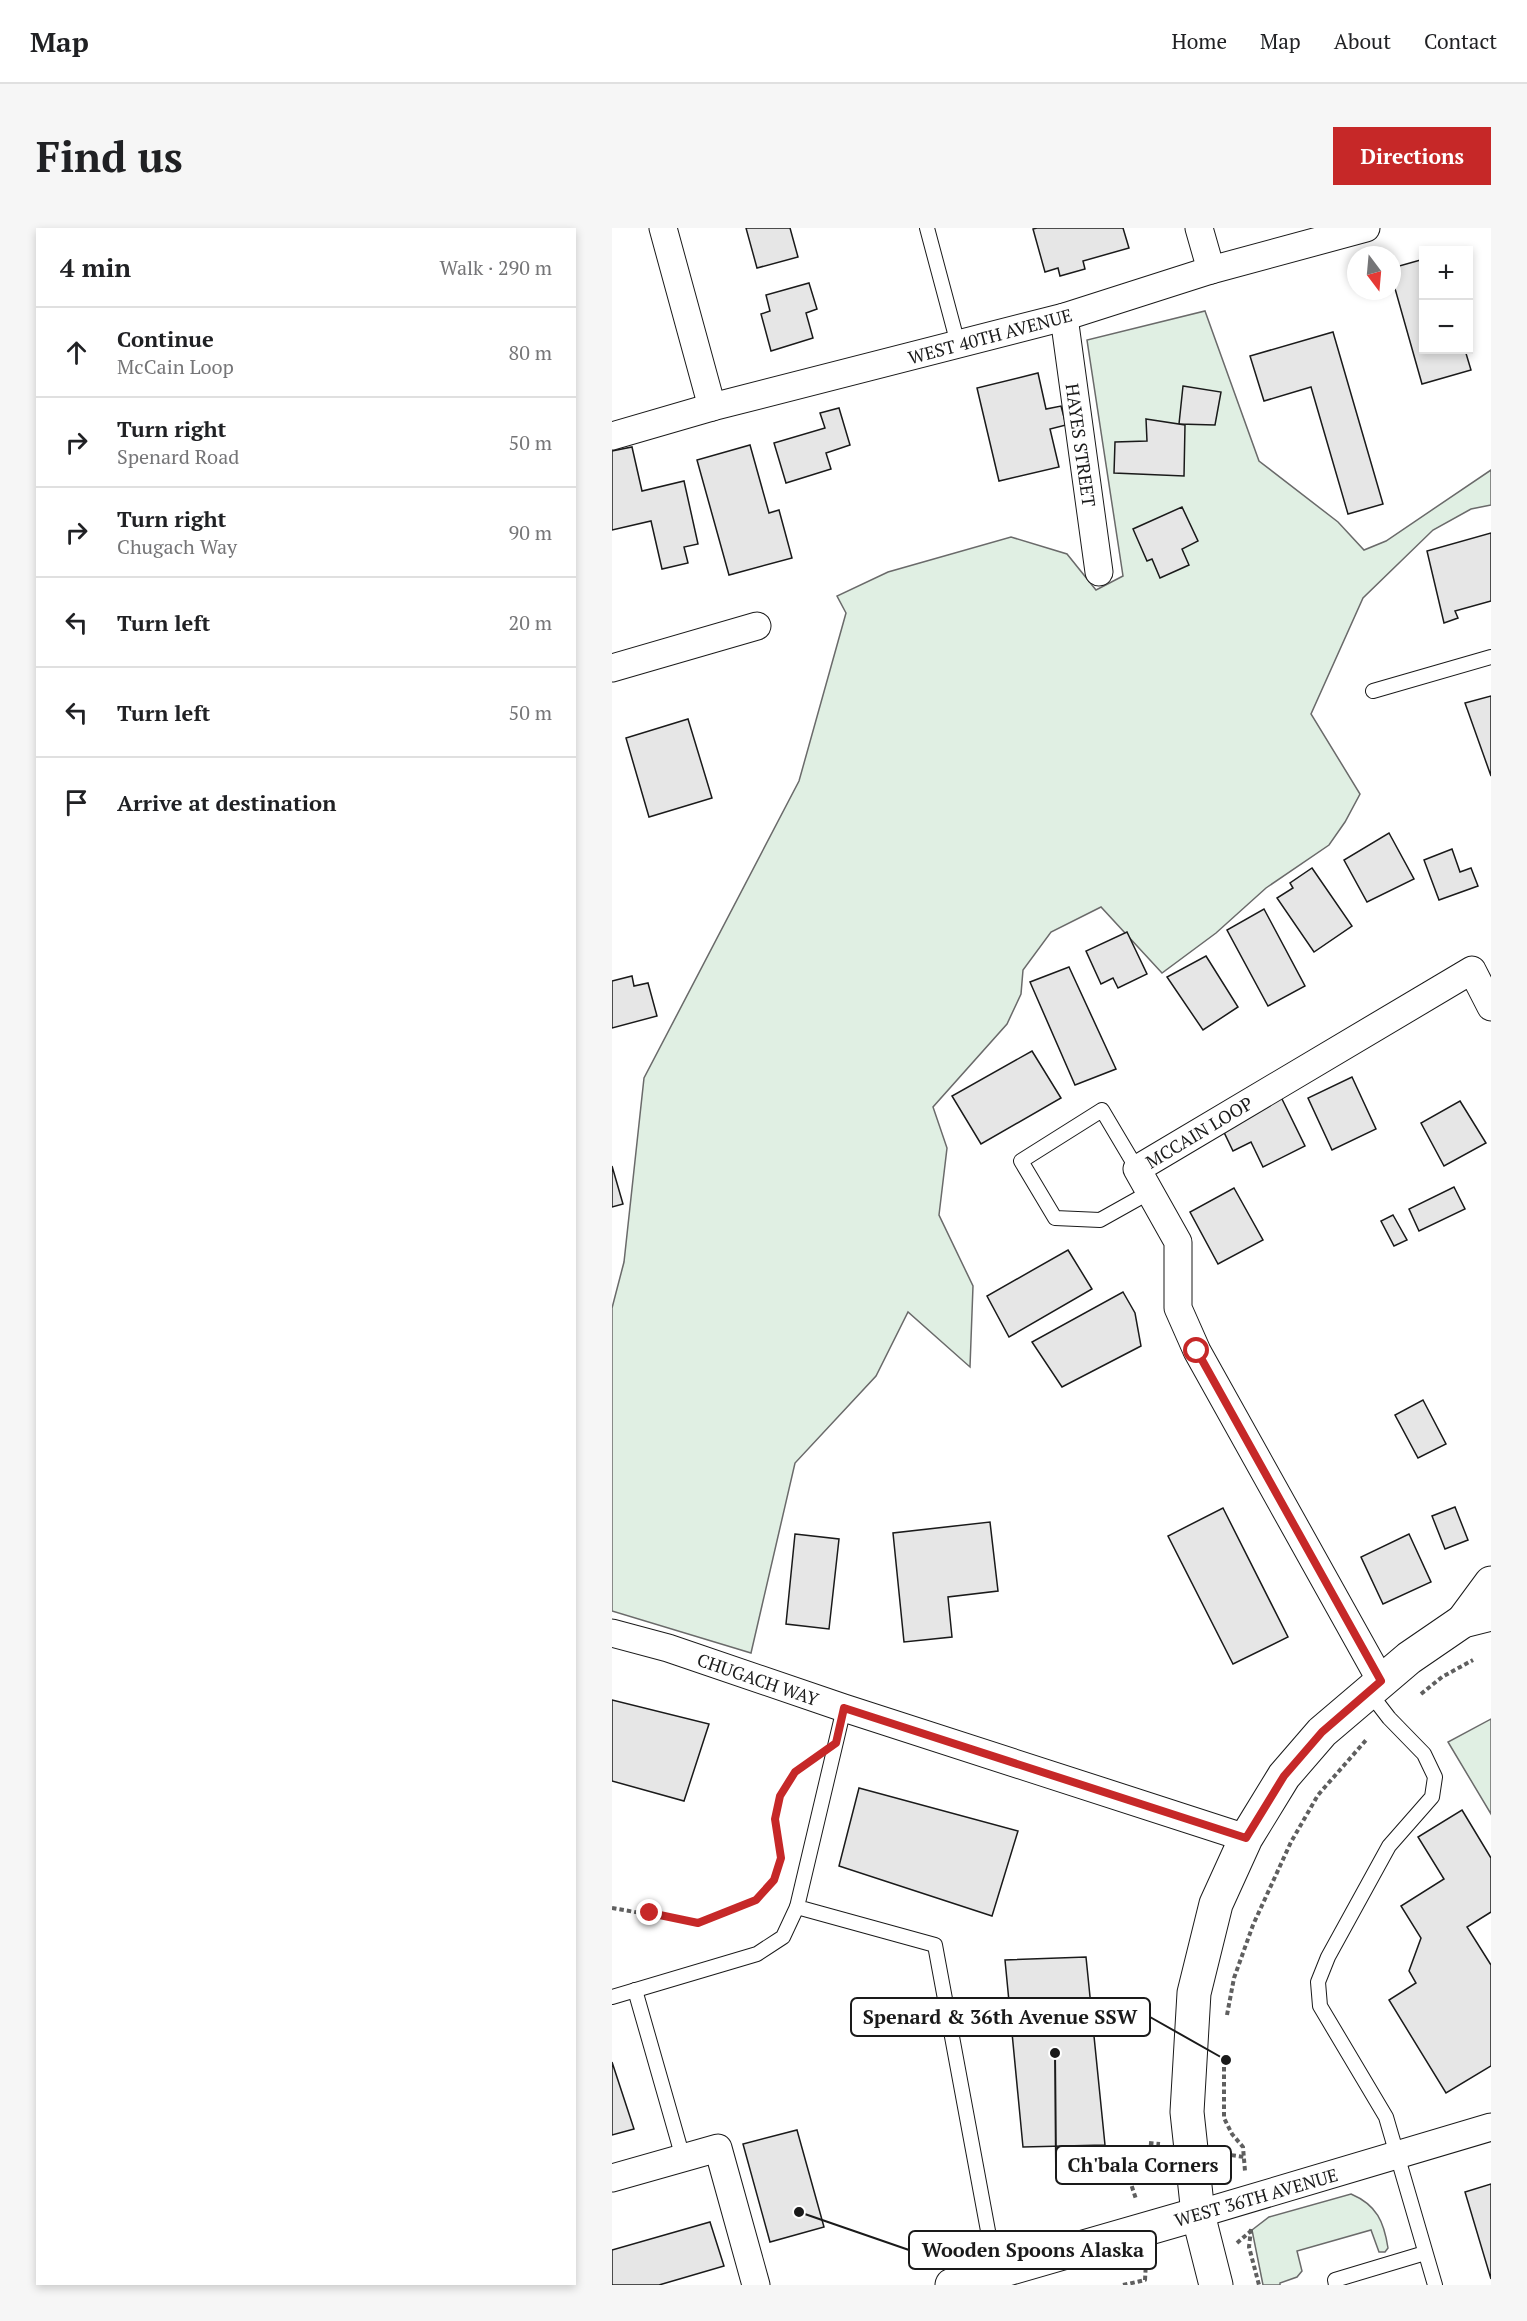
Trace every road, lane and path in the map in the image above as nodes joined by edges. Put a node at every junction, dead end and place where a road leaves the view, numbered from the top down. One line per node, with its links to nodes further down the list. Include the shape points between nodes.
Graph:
1 (663, 228): 8 (street)
2 (927, 228): 7 (lane)
3 (1198, 228): 5 (street)
4 (1366, 228): 5 (street, WEST 40TH AVENUE)
5 (1211, 270): 6 (street, WEST 40TH AVENUE)
6 (1064, 317): 7 (street, WEST 40TH AVENUE); 10 (street, HAYES STREET)
7 (958, 344): 8 (street, WEST 40TH AVENUE)
8 (712, 407): 9 (street, WEST 40TH AVENUE)
9 (612, 436)
10 (1099, 572)
11 (757, 626): 13 (street)
12 (1491, 657): 14 (lane)
13 (612, 668)
14 (1373, 691)
15 (1491, 1007): 16 (street, MCCAIN LOOP, via 1472,970)
16 (1143, 1180): 16 (lane, via 1100,1220 1055,1218 1022,1161 1102,1110); 21 (street, MCCAIN LOOP, via 1179,1242 1178,1308 1197,1351)
17 (1491, 1582): 18 (main road)
18 (1477, 1618): 21 (main road, via 1409,1658)
19 (612, 1633): 22 (street, CHUGACH WAY)
20 (1473, 1659): 23 (path, via 1442,1677)
21 (1375, 1686): 23 (lane); 25 (main road, via 1322,1732 1284,1776)
22 (844, 1708): 24 (lane); 25 (street, CHUGACH WAY)
23 (1389, 1718): 30 (path, via 1318,1795 1291,1842 1253,1924 1234,1978); 33 (lane, via 1424,1754 1435,1777 1432,1797 1389,1846 1318,1982 1320,2006 1386,2117)
24 (836, 1743): 26 (lane); 27 (path, via 795,1772 780,1796 775,1819 781,1858 774,1880 756,1900 698,1923)
25 (1246, 1838): 37 (main road, via 1216,1904 1194,1993 1187,2112)
26 (797, 1907): 28 (lane, via 783,1937 757,1954); 41 (lane, via 935,1945)
27 (612, 1908)
28 (635, 1990): 29 (lane); 35 (lane)
29 (612, 1997)
30 (1226, 2018)
31 (1225, 2060): 34 (path, via 1224,2118 1243,2146)
32 (1491, 2127): 33 (street, WEST 36TH AVENUE)
33 (1398, 2155): 37 (street, WEST 36TH AVENUE); 39 (lane)
34 (1244, 2157)
35 (683, 2158): 36 (street); 42 (street, via 718,2148)
36 (612, 2178)
37 (1198, 2214): 41 (main road, WEST 36TH AVENUE); 45 (main road)
38 (1252, 2230): 46 (path, via 1250,2247)
39 (1425, 2253): 47 (lane, via 1335,2280); 48 (lane)
40 (1146, 2271): 44 (path, via 1145,2280)
41 (997, 2279): 43 (main road, WEST 36TH AVENUE)
42 (756, 2285)
43 (952, 2285)
44 (1123, 2285)
45 (1216, 2285)
46 (1259, 2285)
47 (1336, 2285)
48 (1435, 2285)

